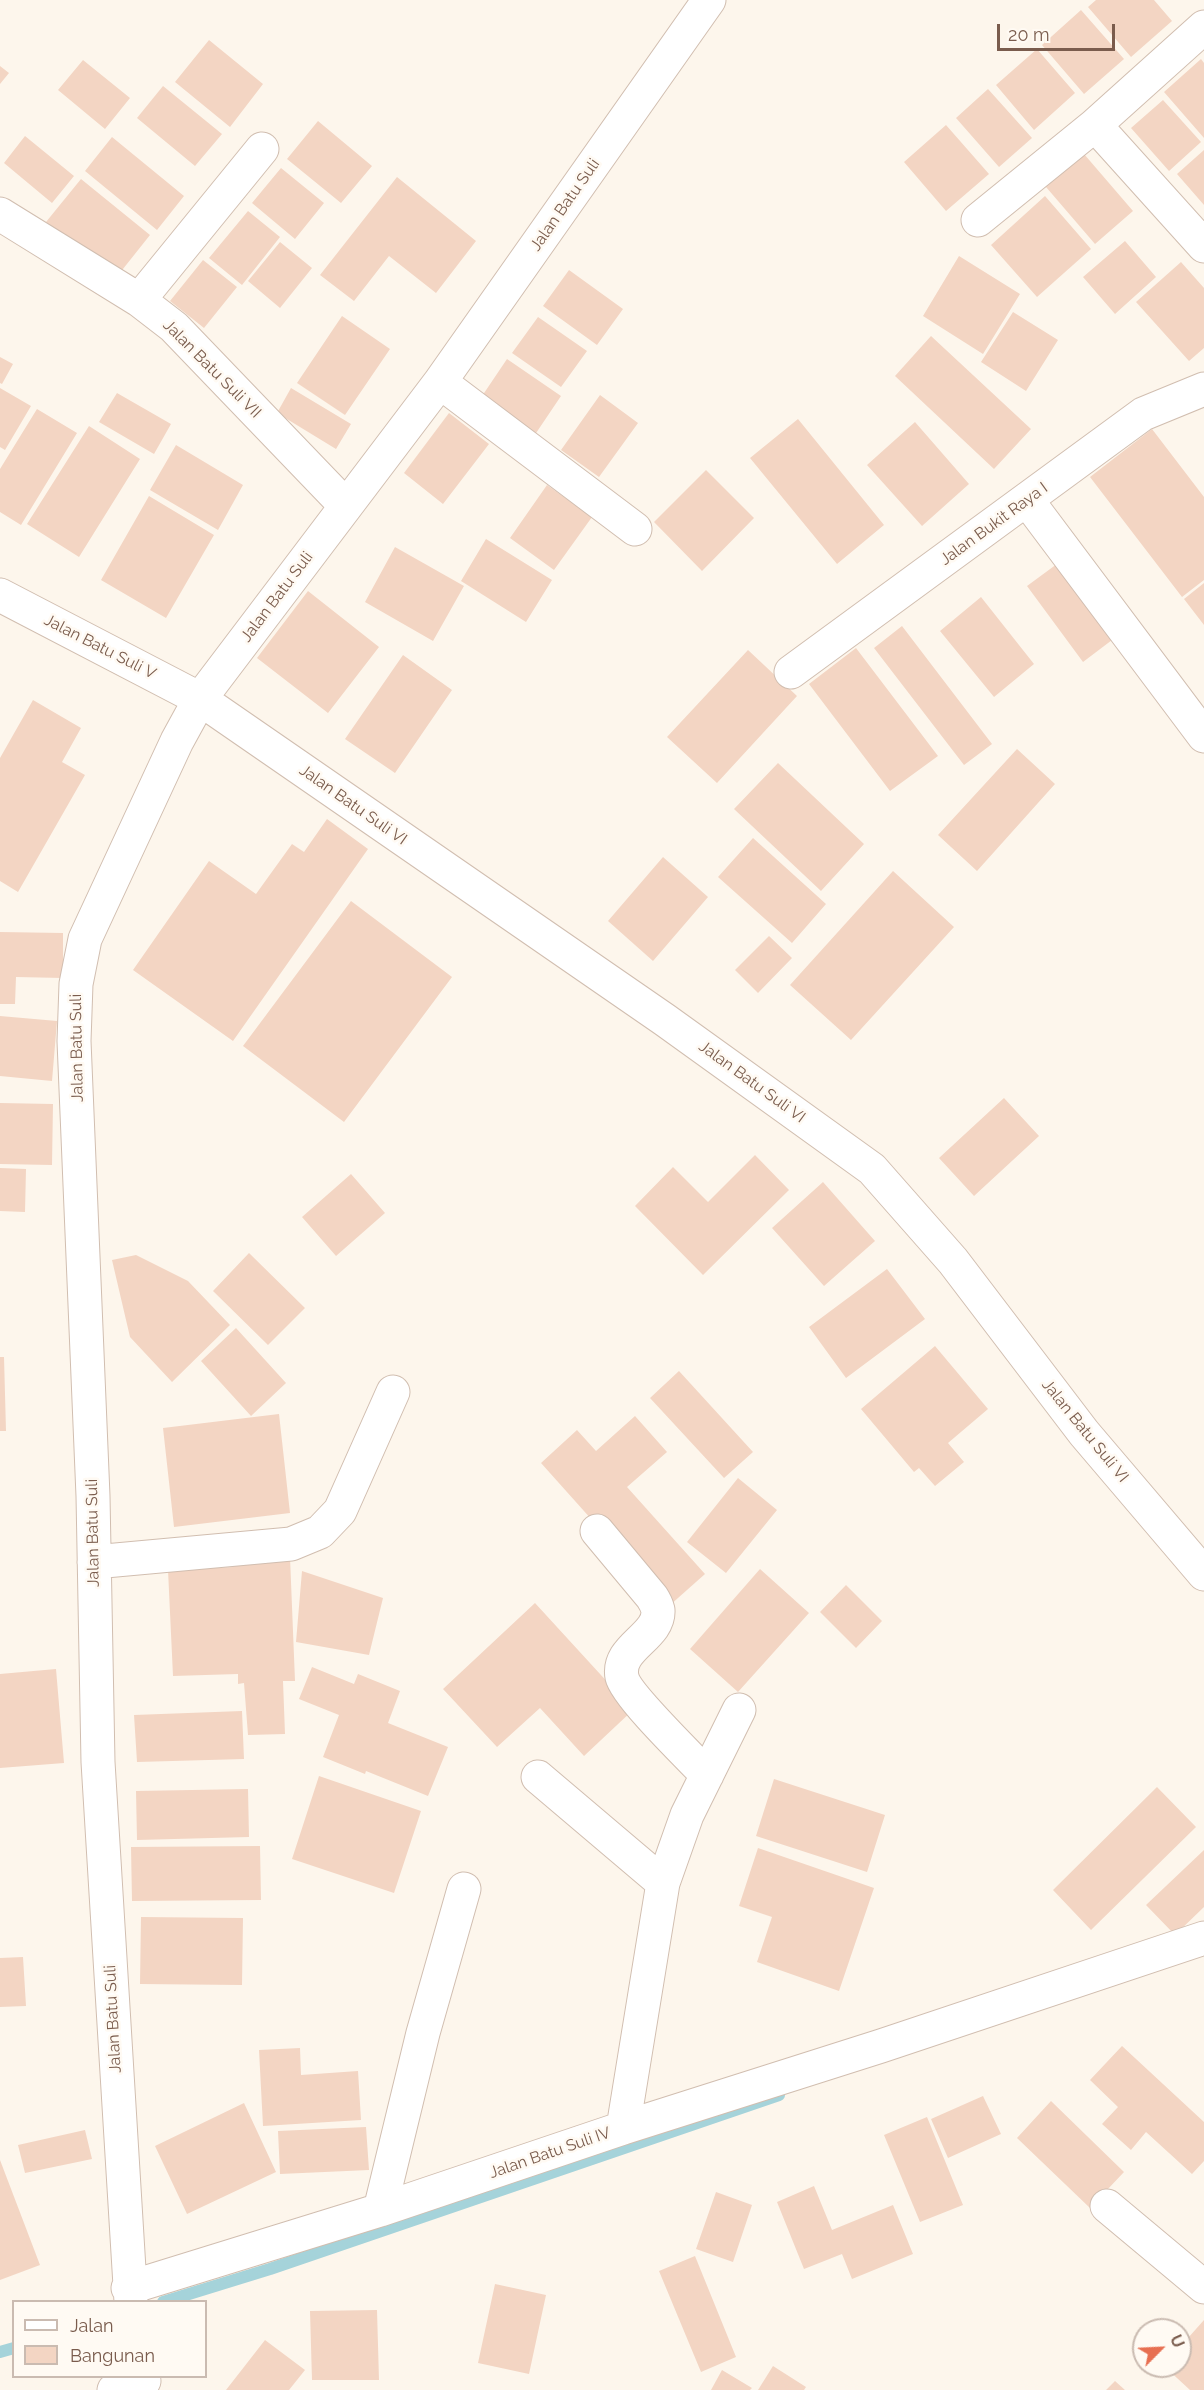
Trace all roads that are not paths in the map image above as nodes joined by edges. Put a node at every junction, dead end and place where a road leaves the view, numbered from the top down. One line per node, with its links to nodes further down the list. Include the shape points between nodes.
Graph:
1 (710, 0): 9 (street, Jalan Batu Suli)
2 (1204, 27): 3 (street)
3 (1095, 125): 6 (street); 7 (street)
4 (262, 149): 8 (street)
5 (0, 214): 8 (street, Jalan Batu Suli VII)
6 (978, 220)
7 (1204, 246)
8 (139, 300): 12 (street, Jalan Batu Suli VII, via 174,327)
9 (440, 382): 12 (street, Jalan Batu Suli); 13 (street)
10 (1204, 389): 11 (street, Jalan Bukit Raya I, via 1143,414)
11 (1027, 500): 15 (street, Jalan Bukit Raya I); 17 (street)
12 (346, 506): 16 (street, Jalan Batu Suli)
13 (635, 529)
14 (0, 595): 16 (street, Jalan Batu Suli V)
15 (791, 672)
16 (200, 699): 20 (street, Jalan Batu Suli, via 85,939 76,984 74,1041); 21 (street, Jalan Batu Suli VI, via 655,1013 872,1169 953,1261 1084,1433)
17 (1204, 736)
18 (393, 1392): 20 (street, via 340,1511 320,1532 291,1544)
19 (597, 1531): 23 (street, via 652,1597 658,1610 654,1625 624,1658 622,1677 634,1696)
20 (94, 1562): 32 (street, Jalan Batu Suli, via 98,1762)
21 (1204, 1574)
22 (739, 1710): 23 (street, Jalan Batu Suli IV)
23 (707, 1775): 25 (street, Jalan Batu Suli IV, via 687,1815)
24 (538, 1777): 25 (street)
25 (663, 1882): 28 (street, Jalan Batu Suli IV)
26 (464, 1889): 30 (street, via 423,2033)
27 (1204, 1938): 28 (street)
28 (622, 2128): 30 (street, Jalan Batu Suli IV)
29 (1107, 2206): 31 (street)
30 (380, 2210): 32 (street, Jalan Batu Suli IV)
31 (1204, 2287)
32 (130, 2296)

